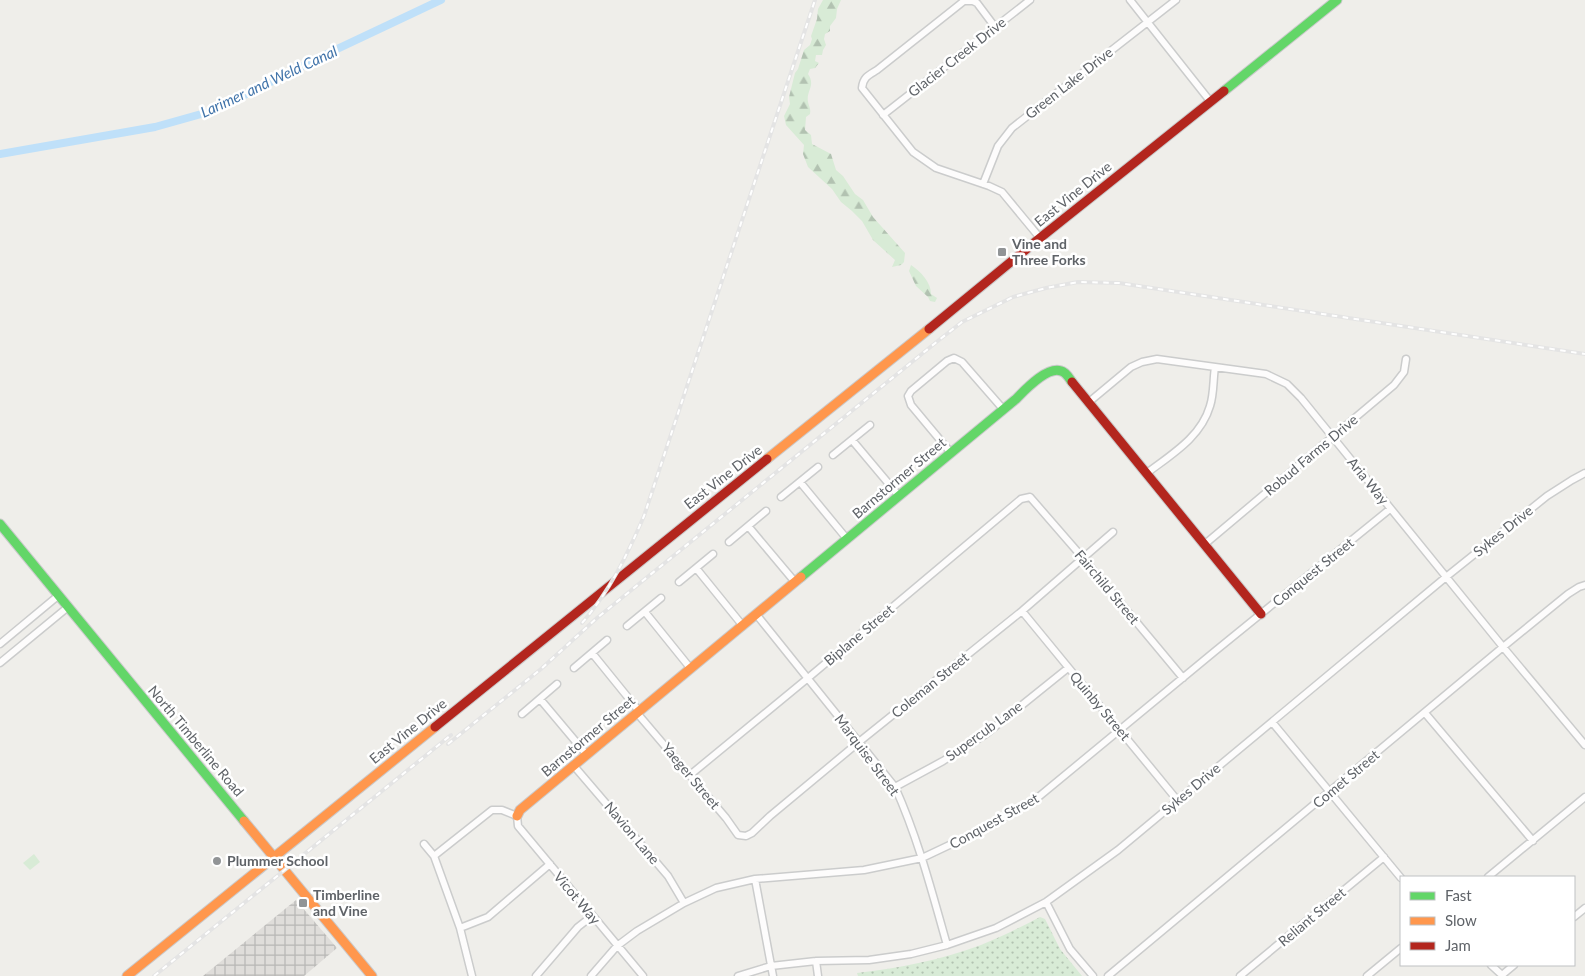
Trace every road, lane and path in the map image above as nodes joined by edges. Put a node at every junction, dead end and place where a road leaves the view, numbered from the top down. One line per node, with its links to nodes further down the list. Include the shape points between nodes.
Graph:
1 (1030, 0): 6 (street, Glacier Creek Drive)
2 (1130, 0): 5 (street)
3 (1176, 0): 5 (street, Green Lake Drive)
4 (1337, 0): 7 (street, East Vine Drive)
5 (1148, 22): 7 (street); 9 (street, Green Lake Drive, via 1012,128 998,146)
6 (995, 27): 8 (street, Glacier Creek Drive); 8 (street, via 977,3 964,1 870,74 862,88)
7 (1210, 101): 10 (street, East Vine Drive)
8 (883, 115): 9 (street, via 922,159 936,168)
9 (983, 184): 10 (street, via 1002,192)
10 (1040, 238): 82 (street, East Vine Drive)
11 (1406, 359): 16 (street, Robud Farms Drive, via 1404,372 1394,385)
12 (1214, 367): 13 (street, Aria Way, via 1157,360 1142,362 1131,367); 16 (street, Aria Way, via 1266,374 1286,384 1302,398); 21 (street, via 1211,405 1202,425 1190,439)
13 (1089, 402): 14 (street, Barnstormer Street, via 1064,372 1057,370 1044,374); 21 (street, Barnstormer Street)
14 (1004, 409): 18 (street, Barnstormer Street); 18 (street, via 962,362 954,358 918,385 908,396 911,406)
15 (870, 425): 17 (street)
16 (1332, 437): 27 (street, Aria Way); 34 (street, Robud Farms Drive)
17 (852, 440): 19 (street); 24 (street)
18 (951, 453): 24 (street, Barnstormer Street)
19 (833, 455)
20 (818, 467): 23 (street)
21 (1147, 473): 34 (street, Barnstormer Street)
22 (1585, 473): 38 (street, Sykes Drive, via 1547,496)
23 (800, 482): 25 (street); 32 (street)
24 (899, 496): 32 (street, Barnstormer Street)
25 (781, 497)
26 (1030, 497): 36 (street, Fairchild Street); 59 (street, Biplane Street, via 1021,499)
27 (1390, 509): 38 (street, Aria Way); 48 (street, Conquest Street)
28 (766, 512): 30 (street)
29 (0, 524): 42 (street, North Timberline Road)
30 (748, 526): 33 (street); 40 (street)
31 (1113, 532): 36 (street, Coleman Street)
32 (847, 539): 40 (street, Barnstormer Street)
33 (729, 542)
34 (1205, 544): 48 (street, Barnstormer Street)
35 (712, 554): 37 (street)
36 (1083, 558): 45 (street, Coleman Street); 60 (street, Fairchild Street)
37 (696, 568): 39 (street); 50 (street)
38 (1446, 577): 53 (street, Aria Way); 66 (street, Sykes Drive)
39 (679, 582)
40 (795, 582): 47 (street, Barnstormer Street)
41 (1585, 585): 53 (street, Comet Street, via 1568,594)
42 (59, 596): 44 (street, North Timberline Road); 52 (street)
43 (661, 598): 46 (street)
44 (68, 607): 55 (street); 82 (street, North Timberline Road)
45 (1022, 611): 58 (street, Quinby Street); 68 (street, Coleman Street)
46 (645, 612): 49 (street); 57 (street)
47 (756, 614): 50 (street, Barnstormer Street); 59 (street, Marquise Street)
48 (1261, 614): 60 (street, Conquest Street)
49 (627, 626)
50 (743, 626): 57 (street, Barnstormer Street)
51 (608, 640): 54 (street)
52 (0, 644)
53 (1503, 647): 64 (street, Comet Street); 69 (street, Aria Way)
54 (592, 653): 56 (street); 63 (street, Yaeger Street)
55 (0, 663)
56 (574, 668)
57 (691, 668): 63 (street, Barnstormer Street)
58 (1068, 668): 67 (street, Quinby Street); 73 (street, Supercub Lane, via 986,734)
59 (808, 678): 68 (street, Marquise Street); 72 (street, Biplane Street)
60 (1183, 678): 67 (street, Conquest Street)
61 (557, 684): 62 (street)
62 (540, 699): 65 (street); 70 (street)
63 (638, 712): 70 (street, Barnstormer Street); 72 (street, Yaeger Street)
64 (1425, 713): 74 (street, Comet Street); 79 (street)
65 (522, 714)
66 (1272, 722): 74 (street); 76 (street, Sykes Drive)
67 (1120, 730): 76 (street, Quinby Street); 84 (street, Conquest Street, via 1036,799)
68 (859, 742): 73 (street, Marquise Street); 78 (street, Coleman Street)
69 (1585, 745)
70 (587, 755): 71 (street, Barnstormer Street)
71 (574, 766): 77 (street, Barnstormer Street); 90 (street, Navion Lane, via 668,876)
72 (690, 775): 78 (street, Yaeger Street, via 738,835)
73 (896, 787): 84 (street, Marquise Street)
74 (1330, 792): 83 (street); 113 (street, Comet Street)
75 (1585, 797): 79 (street)
76 (1178, 801): 89 (street, Sykes Drive)
77 (516, 816): 81 (street, via 492,810); 85 (street, Vicot Way, via 518,826)
78 (746, 836)
79 (1532, 841): 86 (street)
80 (424, 844): 81 (street)
81 (434, 856): 94 (street)
82 (275, 857): 103 (street, East Vine Drive); 104 (street, North Timberline Road)
83 (1384, 857): 87 (street); 114 (street, Reliant Street)
84 (922, 858): 88 (street, Conquest Street, via 864,870); 95 (street, Marquise Street)
85 (550, 864): 92 (street, Vicot Way); 94 (street, via 488,917)
86 (1489, 876)
87 (1400, 877)
88 (755, 879): 90 (street, Conquest Street, via 716,888); 99 (street)
89 (1046, 902): 95 (street, Sykes Drive, via 996,928); 112 (street, via 1070,949)
90 (684, 903): 96 (street, Conquest Street)
91 (1585, 908): 93 (street)
92 (592, 916): 96 (street, Vicot Way); 106 (street, via 578,927)
93 (1575, 916)
94 (460, 928): 105 (street)
95 (947, 945): 98 (street, Sykes Drive, via 869,960)
96 (617, 946): 107 (street, Conquest Street); 108 (street, Vicot Way)
97 (1400, 949): 115 (street)
98 (816, 961): 99 (street, Sykes Drive); 111 (street)
99 (771, 966): 109 (street, Sykes Drive); 110 (street)
100 (1492, 966): 102 (street)
101 (1513, 966): 102 (street)
102 (1503, 975)
103 (127, 976)
104 (372, 976)
105 (472, 976)
106 (536, 976)
107 (591, 976)
108 (644, 976)
109 (738, 976)
110 (773, 976)
111 (818, 976)
112 (1093, 976)
113 (1108, 976)
114 (1240, 976)
115 (1367, 976)

